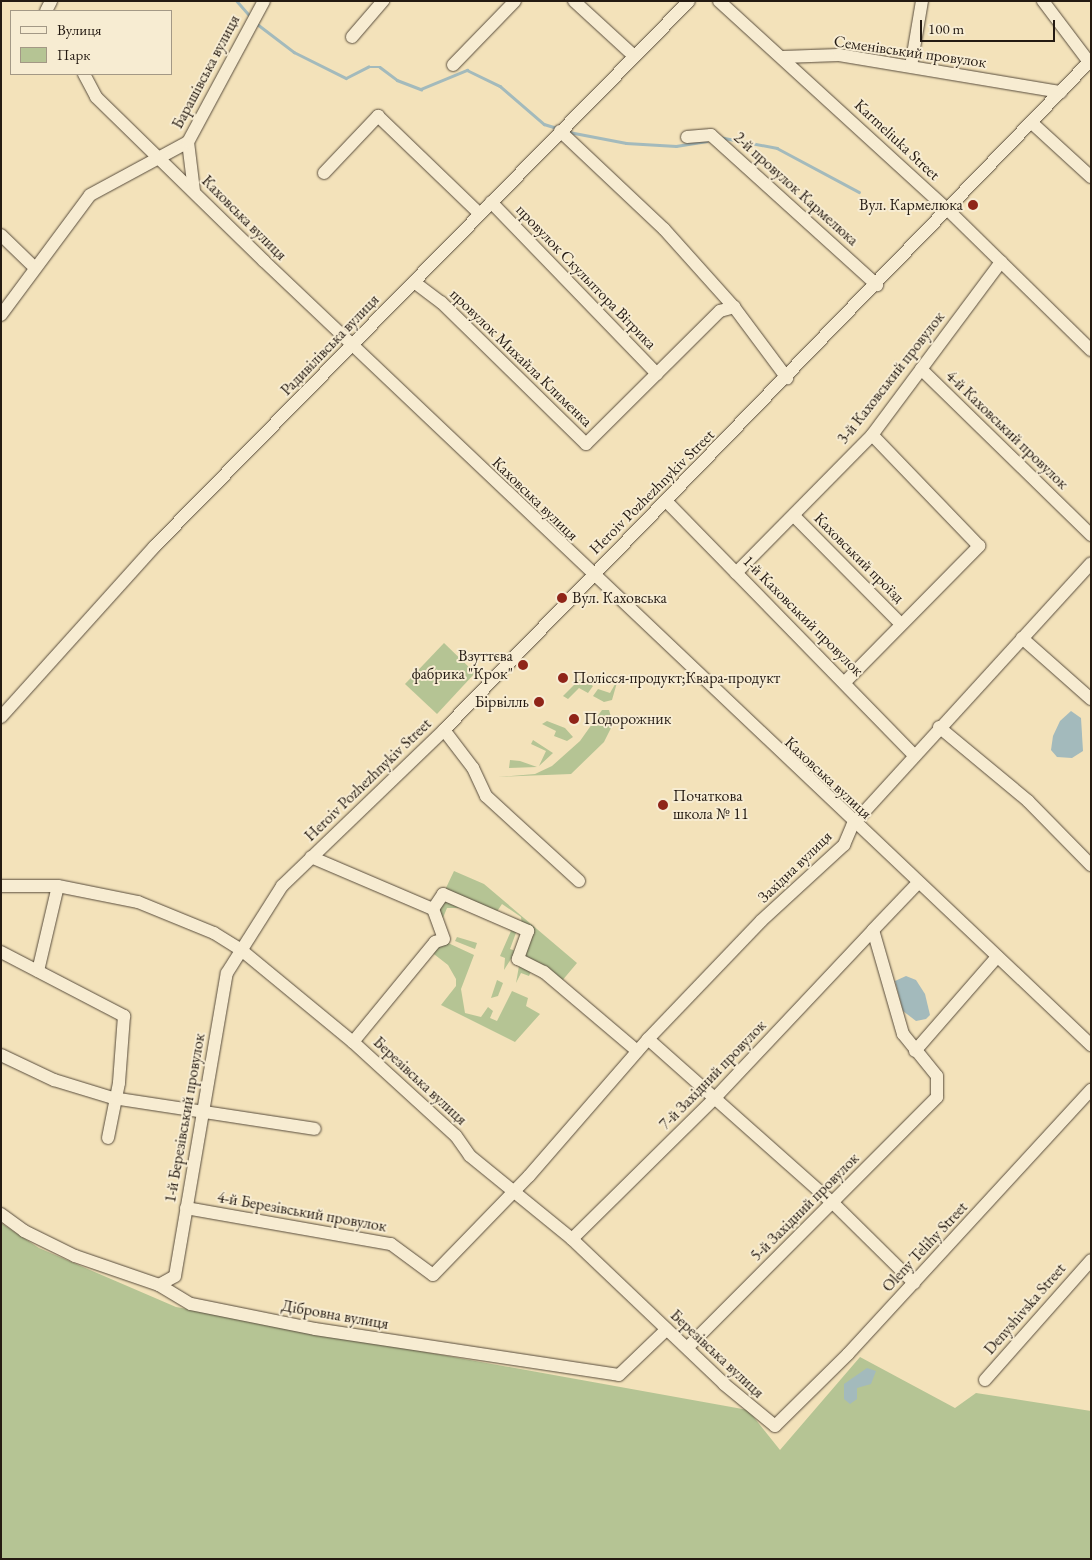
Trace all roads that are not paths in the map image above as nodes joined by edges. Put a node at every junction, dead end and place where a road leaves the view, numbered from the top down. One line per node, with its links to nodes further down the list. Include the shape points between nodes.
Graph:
1 (264, 1): 20 (street, Барашівська вулиця)
2 (383, 1): 9 (street)
3 (515, 1): 13 (street)
4 (574, 1): 10 (street)
5 (688, 1): 10 (street, Радивілівська вулиця)
6 (718, 1): 11 (street, Karmeliuka Street)
7 (922, 1): 14 (street)
8 (1043, 1): 12 (street)
9 (352, 37)
10 (634, 56): 18 (street, Радивілівська вулиця)
11 (783, 57): 14 (street, Семенівський провулок, via 838,55); 26 (street, Karmeliuka Street)
12 (1090, 61): 16 (street, Heroiv Pozhezhnykiv Street)
13 (453, 64)
14 (911, 66): 16 (street, Семенівський провулок)
15 (85, 75): 21 (street, Каховська вулиця, via 96,96)
16 (1061, 92): 17 (street, Heroiv Pozhezhnykiv Street)
17 (1032, 123): 23 (street); 26 (street, Heroiv Pozhezhnykiv Street)
18 (560, 132): 25 (street, Радивілівська вулиця); 33 (street, via 664,229)
19 (687, 138): 32 (street, 2-й провулок Кармелюка, via 711,135)
20 (188, 142): 21 (street, Барашівська вулиця); 24 (street)
21 (158, 157): 24 (street, Каховська вулиця); 30 (street, Барашівська вулиця, via 90,196)
22 (324, 173): 27 (street, via 378,116)
23 (1091, 177)
24 (194, 191): 35 (street, Каховська вулиця)
25 (491, 202): 27 (street, Радивілівська вулиця); 38 (street, провулок Скульптора Вітрика)
26 (949, 211): 29 (street, Karmeliuka Street); 32 (street, Heroiv Pozhezhnykiv Street)
27 (480, 214): 31 (street, Радивілівська вулиця)
28 (1, 235): 30 (street)
29 (1000, 262): 36 (street, Karmeliuka Street); 37 (street, 3-й Каховський провулок)
30 (34, 267): 34 (street, Барашівська вулиця)
31 (414, 282): 35 (street, Радивілівська вулиця); 38 (street, провулок Михайла Клименка, via 441,302 586,444)
32 (877, 285): 39 (street, Heroiv Pozhezhnykiv Street)
33 (734, 307): 38 (street, провулок Михайла Клименка, via 720,311); 39 (street)
34 (1, 315)
35 (353, 345): 46 (street, Каховська вулиця); 51 (street, Радивілівська вулиця, via 154,546)
36 (1091, 350)
37 (921, 369): 40 (street, 3-й Каховський провулок); 43 (street, 4-й Каховський провулок)
38 (657, 374)
39 (786, 378): 41 (street, Heroiv Pozhezhnykiv Street)
40 (872, 435): 42 (street, 3-й Каховський провулок); 47 (street, via 979,543)
41 (666, 501): 45 (street, 1-й Каховський провулок); 46 (street, Heroiv Pozhezhnykiv Street)
42 (794, 516): 45 (street, 3-й Каховський провулок); 47 (street, Каховський проїзд)
43 (1091, 535)
44 (1091, 563): 48 (street, Західна вулиця)
45 (736, 573): 49 (street, 1-й Каховський провулок)
46 (592, 576): 53 (street, Heroiv Pozhezhnykiv Street); 55 (street, Каховська вулиця)
47 (901, 624): 49 (street)
48 (1022, 638): 50 (street); 52 (street, Західна вулиця)
49 (846, 681): 54 (street, 1-й Каховський провулок)
50 (1091, 699)
51 (1, 717)
52 (939, 727): 54 (street, Західна вулиця); 57 (street, via 1028,801)
53 (444, 730): 56 (street, Heroiv Pozhezhnykiv Street); 58 (street, via 473,768 486,796)
54 (915, 756): 55 (street, Західна вулиця)
55 (853, 824): 59 (street, Каховська вулиця); 68 (street, Західна вулиця, via 844,845 761,921)
56 (311, 857): 62 (street); 64 (street, Heroiv Pozhezhnykiv Street, via 282,886)
57 (1091, 865)
58 (579, 882)
59 (917, 884): 63 (street, 7-й Західний провулок); 66 (street, Каховська вулиця)
60 (1, 886): 61 (street, Березівська вулиця)
61 (58, 886): 64 (street, Березівська вулиця, via 151,906); 67 (street)
62 (433, 909): 69 (street, via 444,939 435,942); 72 (street, via 443,894 528,931 518,959 544,972)
63 (873, 930): 71 (street, via 891,1001 903,1034); 76 (street, 7-й Західний провулок)
64 (240, 950): 69 (street, Березівська вулиця); 77 (street, 1-й Березівський провулок, via 227,973)
65 (1, 952): 67 (street)
66 (997, 957): 70 (street, Каховська вулиця); 71 (street)
67 (38, 971): 75 (street, via 124,1016 119,1083)
68 (648, 1039): 72 (street, Західна вулиця); 76 (street)
69 (353, 1042): 80 (street, Березівська вулиця, via 456,1136 470,1156)
70 (1091, 1045)
71 (915, 1050): 81 (street, 5-й Західний провулок, via 940,1086 937,1097)
72 (637, 1051): 80 (street, Західна вулиця)
73 (1, 1055): 75 (street, via 54,1080)
74 (1091, 1090): 86 (street, Oleny Telihy Street)
75 (113, 1098): 77 (street); 79 (street)
76 (714, 1100): 81 (street); 84 (street, 7-й Західний провулок)
77 (200, 1111): 78 (street); 82 (street, 1-й Березівський провулок)
78 (314, 1129)
79 (108, 1138)
80 (515, 1190): 82 (street, 4-й Березівський провулок, via 433,1275 392,1244); 84 (street, Березівська вулиця)
81 (833, 1204): 86 (street); 89 (street, 5-й Західний провулок)
82 (186, 1208): 87 (street, 1-й Березівський провулок, via 174,1276)
83 (1, 1214): 87 (street, Дібровна вулиця, via 24,1232 75,1256)
84 (572, 1239): 88 (street, Березівська вулиця)
85 (1091, 1260): 90 (street, Denyshivska Street)
86 (914, 1283): 91 (street, Oleny Telihy Street)
87 (159, 1285): 88 (street, Дібровна вулиця, via 191,1304 315,1329 619,1375)
88 (667, 1330): 89 (street, Березівська вулиця)
89 (688, 1347): 91 (street, Березівська вулиця, via 769,1424)
90 (985, 1380)
91 (782, 1424)

